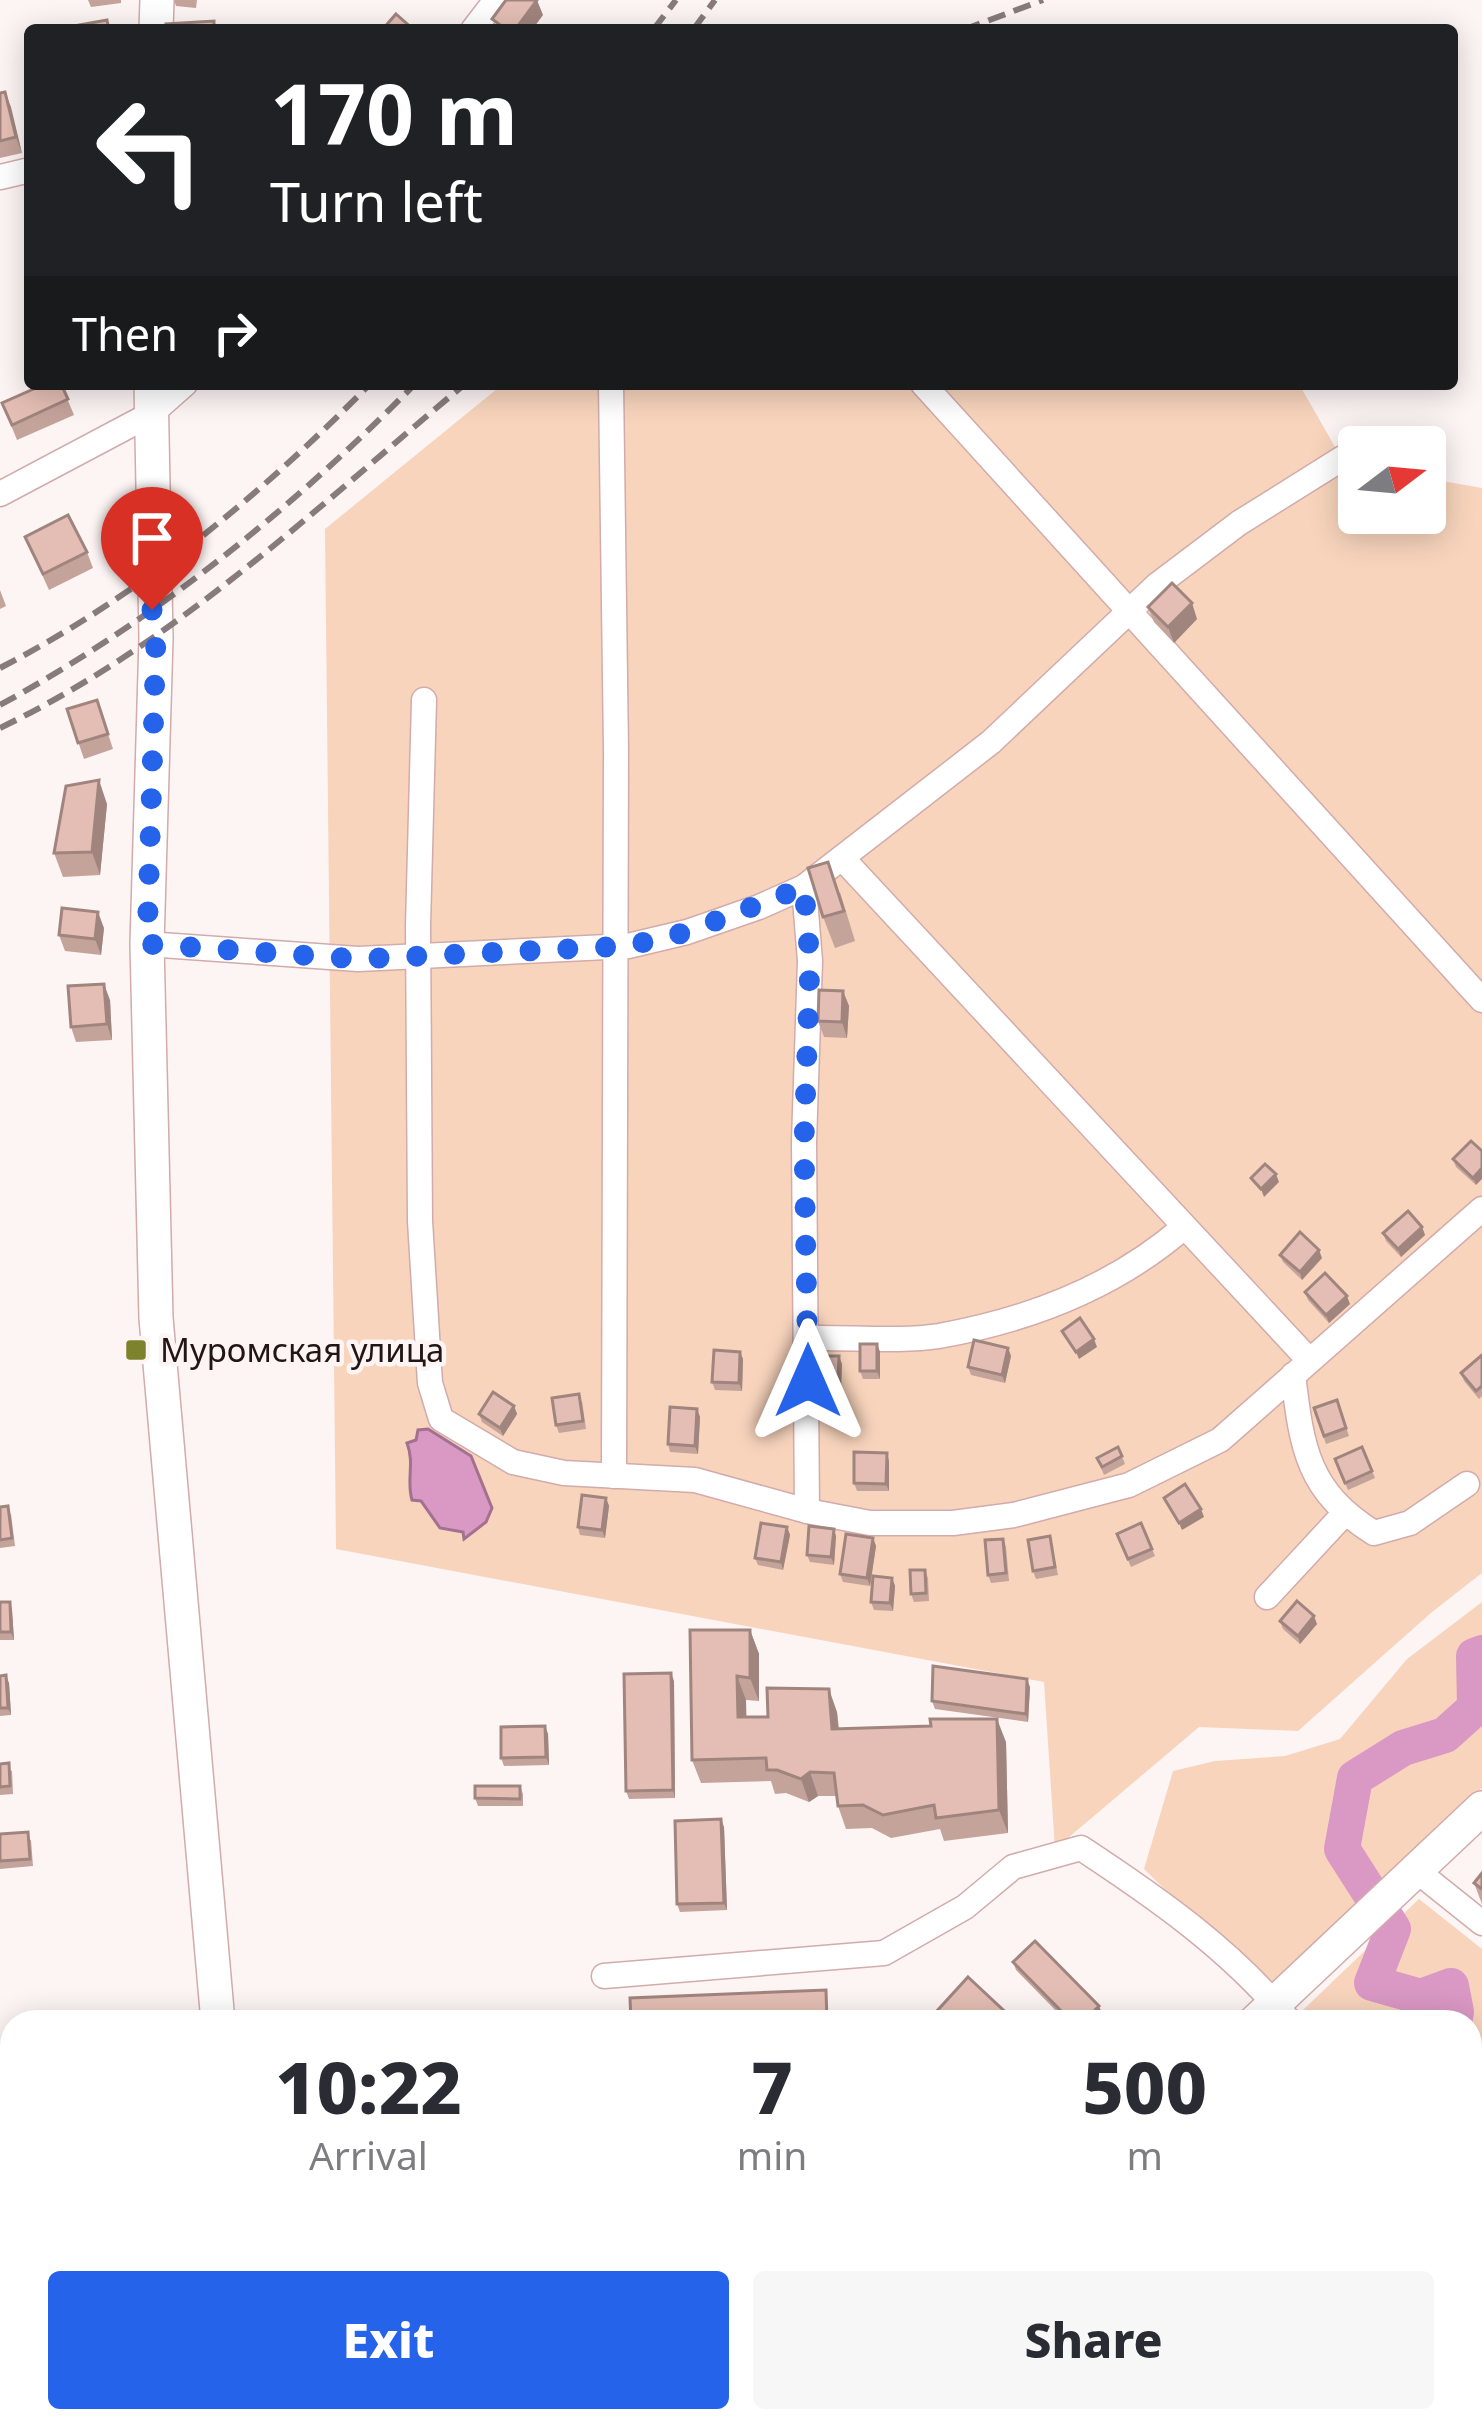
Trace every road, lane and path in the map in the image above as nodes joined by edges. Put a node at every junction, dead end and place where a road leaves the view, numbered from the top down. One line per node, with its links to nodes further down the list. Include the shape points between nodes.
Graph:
1 (496, 0): 2 (street)
2 (478, 24)
3 (610, 390): 13 (street)
4 (928, 390): 8 (street)
5 (151, 399): 7 (street); 12 (main road, via 156,638)
6 (1338, 461): 8 (street, via 1238,523)
7 (0, 494)
8 (1130, 611): 10 (street, via 991,742); 15 (street)
9 (424, 700): 14 (street)
10 (842, 858): 11 (street); 17 (street)
11 (804, 887): 13 (street, via 687,932); 18 (street)
12 (147, 944): 14 (street); 29 (main road, via 160,1390)
13 (616, 947): 14 (street); 20 (street)
14 (418, 958): 20 (street, via 420,1221 434,1401 441,1419 513,1462)
15 (1482, 1000)
16 (1482, 1209): 19 (street)
17 (1184, 1227): 18 (street, via 1114,1280 1024,1315 935,1336); 19 (street)
18 (808, 1338): 22 (street)
19 (1301, 1368): 22 (street, via 1220,1440 1129,1485 1072,1502 953,1523 870,1523); 23 (street, via 1298,1420 1315,1479)
20 (614, 1476): 22 (street, via 695,1480)
21 (1467, 1484): 23 (street, via 1410,1523 1374,1533)
22 (807, 1511)
23 (1344, 1514): 24 (street)
24 (1267, 1597)
25 (1482, 1808): 26 (main road)
26 (1417, 1871): 27 (street); 31 (main road)
27 (1482, 1923)
28 (604, 1976): 30 (street, via 884,1953 965,1907 1012,1868 1081,1849 1229,1958)
29 (217, 2010)
30 (1268, 2010)
31 (1279, 2010)

